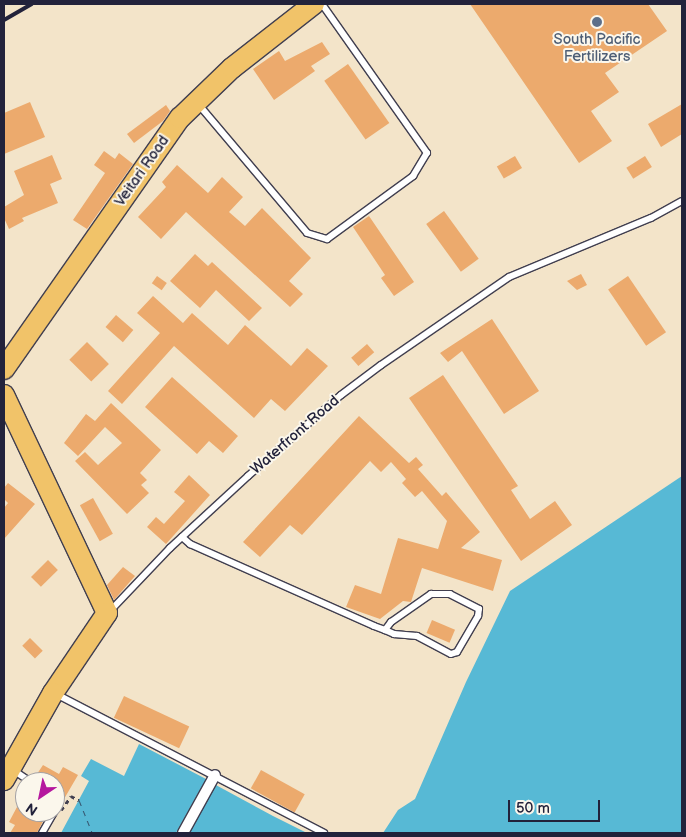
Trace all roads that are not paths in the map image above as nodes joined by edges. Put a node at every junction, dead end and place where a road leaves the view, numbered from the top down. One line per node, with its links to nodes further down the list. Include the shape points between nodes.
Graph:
1 (314, 4): 3 (main road, Veitari Road, via 232,68)
2 (322, 4): 3 (lane, via 427,153 413,176 327,239 307,233)
3 (196, 102): 5 (main road, Veitari Road, via 180,118)
4 (682, 201): 7 (lane, Waterfront Road, via 651,218 509,277 341,395)
5 (4, 369)
6 (4, 396): 8 (main road)
7 (182, 537): 8 (lane, Waterfront Road); 9 (lane, via 238,566)
8 (107, 613): 10 (main road, Waterfront Road)
9 (385, 630): 9 (lane, via 391,622 431,594 450,594 478,609 478,616 457,652 451,654 417,636)
10 (53, 693): 11 (main road, Waterfront Road); 12 (lane)
11 (6, 771)
12 (214, 775): 15 (street); 16 (lane)
13 (48, 822): 14 (lane)
14 (42, 833)
15 (182, 833)
16 (324, 833)

